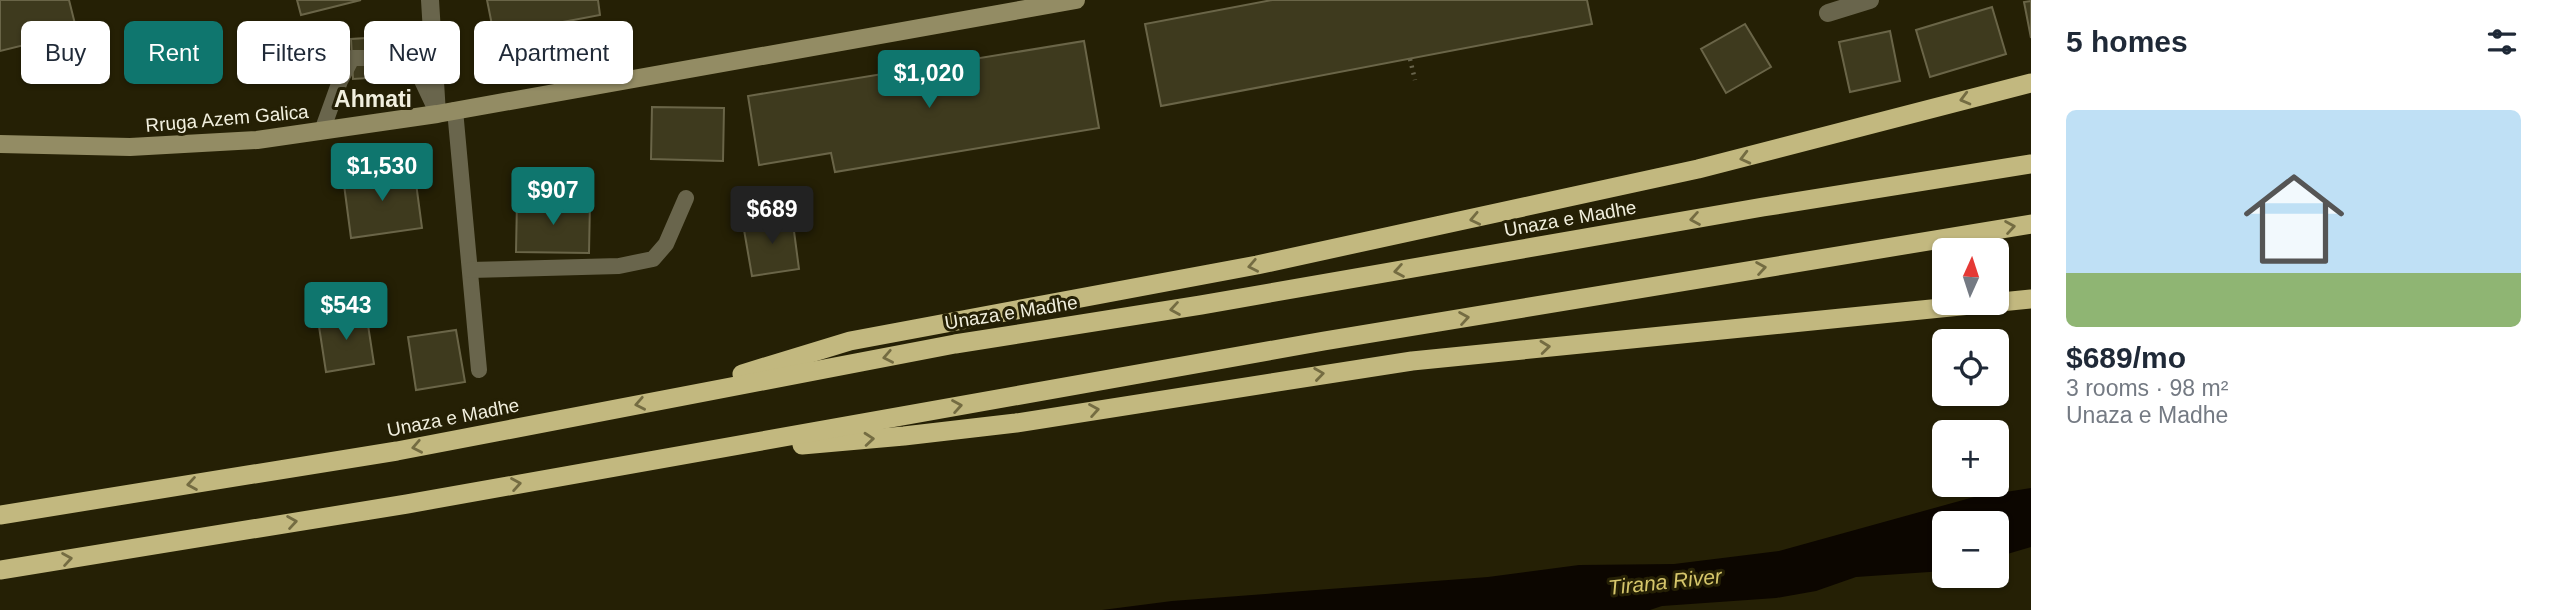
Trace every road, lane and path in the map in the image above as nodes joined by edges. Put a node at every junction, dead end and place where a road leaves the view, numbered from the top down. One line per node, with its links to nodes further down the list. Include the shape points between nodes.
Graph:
1 (430, 0): 9 (street)
2 (1076, 0): 8 (main road, Rruga Azem Galica)
3 (1870, 0): 4 (street)
4 (1828, 13)
5 (1410, 59): 6 (path)
6 (1415, 80)
7 (2031, 83): 18 (highway, one-way to 18, via 1698,169 1468,221 850,341)
8 (456, 110): 9 (main road, Rruga Azem Galica); 15 (lane)
9 (437, 114): 10 (main road, Rruga Azem Galica); 10 (lane, via 418,72 398,58 352,58)
10 (322, 131): 11 (main road, Rruga Azem Galica, via 153,146)
11 (0, 144)
12 (2031, 164): 18 (highway, Unaza e Madhe, one-way to 18, via 955,344)
13 (686, 198): 15 (lane, via 666,244 653,259 619,266)
14 (2031, 224): 19 (highway, one-way to 14, via 1324,341)
15 (470, 270): 17 (lane)
16 (2031, 299): 19 (highway, one-way to 16, via 1016,423 1412,361)
17 (479, 370)
18 (667, 399): 20 (highway, Unaza e Madhe, one-way to 20, via 397,451)
19 (679, 455): 21 (highway, one-way to 19)
20 (0, 515)
21 (0, 569)

